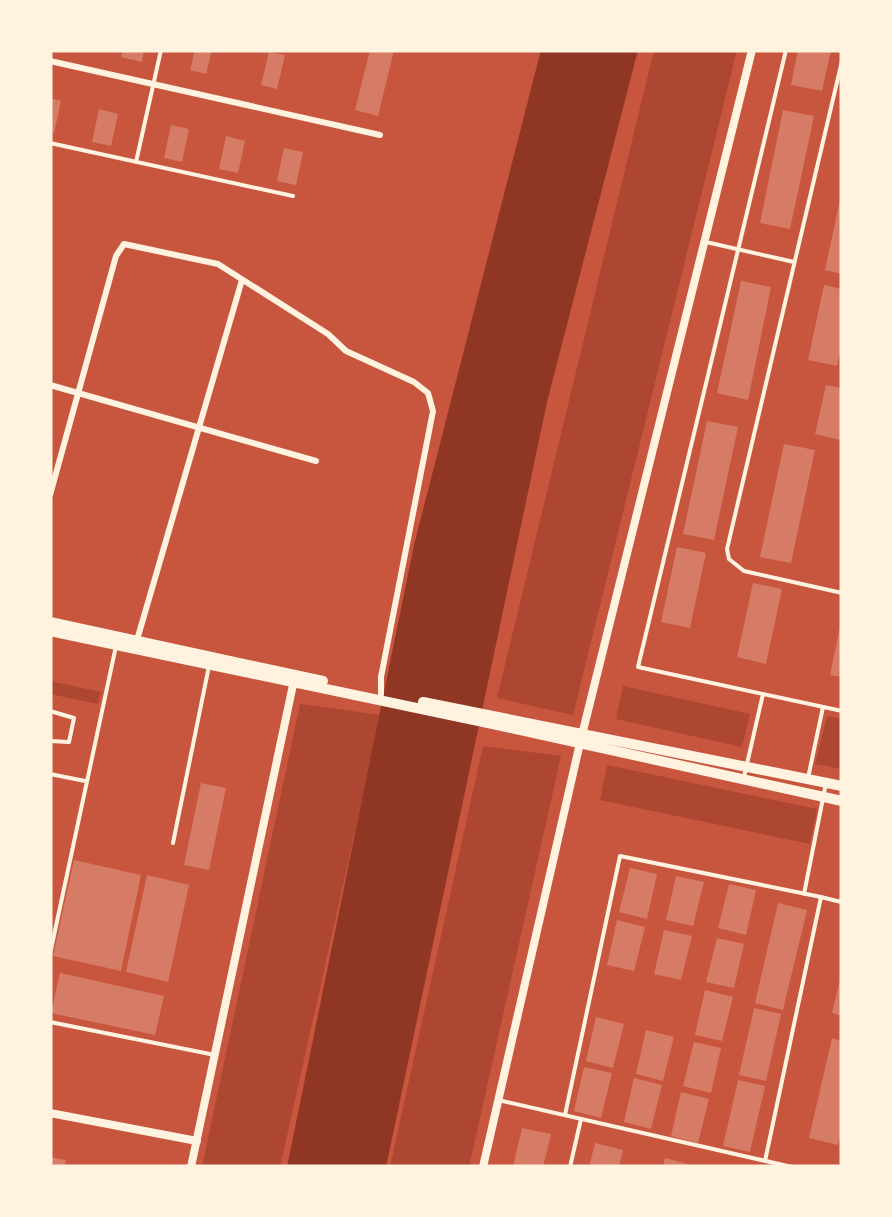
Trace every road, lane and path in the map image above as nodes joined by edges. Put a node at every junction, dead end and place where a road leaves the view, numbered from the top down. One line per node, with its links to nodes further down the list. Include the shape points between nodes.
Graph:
1 (161, 50): 6 (lane)
2 (752, 50): 11 (street)
3 (786, 50): 12 (lane)
4 (50, 61): 6 (street)
5 (842, 61): 13 (lane)
6 (153, 84): 7 (street); 9 (lane)
7 (380, 135)
8 (50, 143): 9 (lane)
9 (136, 162): 10 (lane)
10 (293, 196)
11 (705, 242): 12 (lane); 32 (street)
12 (738, 249): 13 (lane); 27 (lane, via 638,667)
13 (794, 262): 20 (lane, via 727,549 744,572)
14 (242, 280): 16 (street, via 218,264 124,244); 17 (street); 28 (street, via 346,352 428,393 433,411)
15 (50, 384): 16 (street)
16 (78, 393): 17 (street); 19 (street)
17 (199, 428): 18 (street); 24 (street)
18 (316, 461)
19 (50, 495)
20 (842, 593)
21 (50, 622): 23 (main road)
22 (50, 631): 23 (main road)
23 (117, 641): 24 (main road); 25 (main road); 37 (lane)
24 (137, 641): 25 (main road)
25 (210, 661): 26 (main road); 43 (lane)
26 (294, 679): 28 (main road); 49 (street)
27 (763, 694): 29 (lane); 34 (lane)
28 (380, 697): 32 (main road)
29 (823, 707): 31 (lane); 36 (lane)
30 (50, 711): 33 (lane, via 74,718 69,742)
31 (842, 711)
32 (581, 738): 34 (main road); 50 (street)
33 (50, 741)
34 (745, 773): 36 (main road); 40 (main road)
35 (50, 774): 37 (lane)
36 (808, 779): 38 (main road); 40 (lane)
37 (87, 782): 47 (lane)
38 (826, 783): 39 (main road); 41 (lane)
39 (842, 786)
40 (805, 793): 41 (main road)
41 (823, 797): 42 (main road); 44 (lane)
42 (842, 801)
43 (173, 843)
44 (804, 894): 45 (lane); 52 (lane, via 620,856)
45 (821, 897): 46 (lane); 55 (lane)
46 (842, 901)
47 (50, 954)
48 (50, 1022): 49 (lane)
49 (215, 1056): 54 (street)
50 (498, 1100): 52 (lane); 57 (street)
51 (50, 1113): 54 (street)
52 (565, 1115): 53 (lane)
53 (581, 1119): 55 (lane); 58 (lane)
54 (196, 1141): 56 (street)
55 (765, 1161): 59 (lane)
56 (191, 1167)
57 (483, 1167)
58 (570, 1167)
59 (792, 1167)

